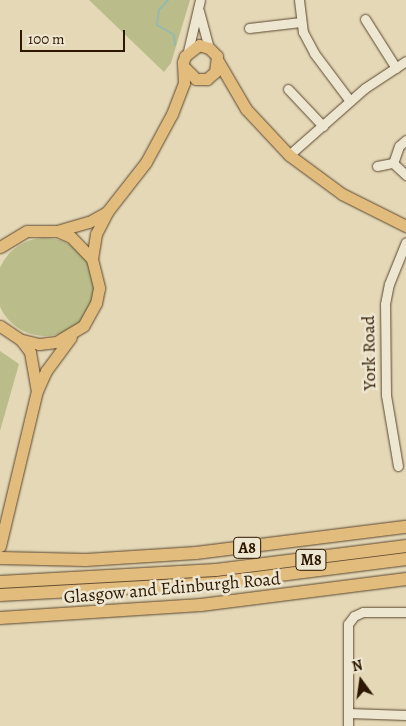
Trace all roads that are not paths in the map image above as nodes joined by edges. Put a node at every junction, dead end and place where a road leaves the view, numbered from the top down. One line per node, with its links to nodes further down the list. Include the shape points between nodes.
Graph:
1 (299, 0): 4 (street)
2 (199, 4): 6 (street); 7 (street)
3 (364, 19): 11 (street)
4 (300, 22): 5 (street); 15 (street, via 314,53)
5 (249, 28)
6 (210, 48): 7 (main road, via 198,46); 8 (main road)
7 (188, 51): 10 (main road)
8 (218, 61): 12 (main road, via 215,72); 14 (main road)
9 (406, 61): 11 (street)
10 (184, 67): 12 (main road, via 190,76); 16 (main road, via 184,83)
11 (396, 68): 15 (street)
12 (204, 79): 14 (main road); 16 (main road)
13 (288, 89): 17 (street)
14 (235, 94): 19 (main road)
15 (350, 101): 17 (street)
16 (172, 114): 23 (main road, via 146,162)
17 (323, 126): 19 (street)
18 (406, 140): 20 (street, via 399,146)
19 (289, 155): 24 (main road, via 342,194)
20 (393, 163): 21 (street); 22 (street)
21 (376, 166)
22 (406, 175)
23 (107, 212): 25 (main road, via 89,222); 30 (main road, via 96,234)
24 (406, 226)
25 (57, 231): 27 (main road, via 27,230); 30 (main road, via 71,237)
26 (0, 232): 27 (main road)
27 (13, 236): 29 (main road)
28 (406, 242): 35 (street, York Road, via 389,284 385,304 386,395)
29 (0, 247)
30 (92, 259): 32 (main road, via 97,273 96,303 91,316)
31 (0, 326): 33 (main road)
32 (73, 335): 33 (main road, via 39,344); 34 (main road, via 58,352)
33 (21, 340): 34 (main road, via 30,352)
34 (38, 391): 37 (main road)
35 (398, 466)
36 (406, 528): 39 (highway, Glasgow and Edinburgh Road / A8, via 196,553 86,560)
37 (0, 546)
38 (406, 546): 42 (highway, M8, via 190,572)
39 (0, 558)
40 (406, 559): 43 (highway, M8, via 216,583)
41 (406, 579): 45 (highway, Glasgow and Edinburgh Road, via 220,603)
42 (0, 582)
43 (0, 595)
44 (406, 612): 46 (street, via 363,612 348,624)
45 (0, 618)
46 (348, 714): 47 (street); 48 (street)
47 (406, 714)
48 (348, 726)

